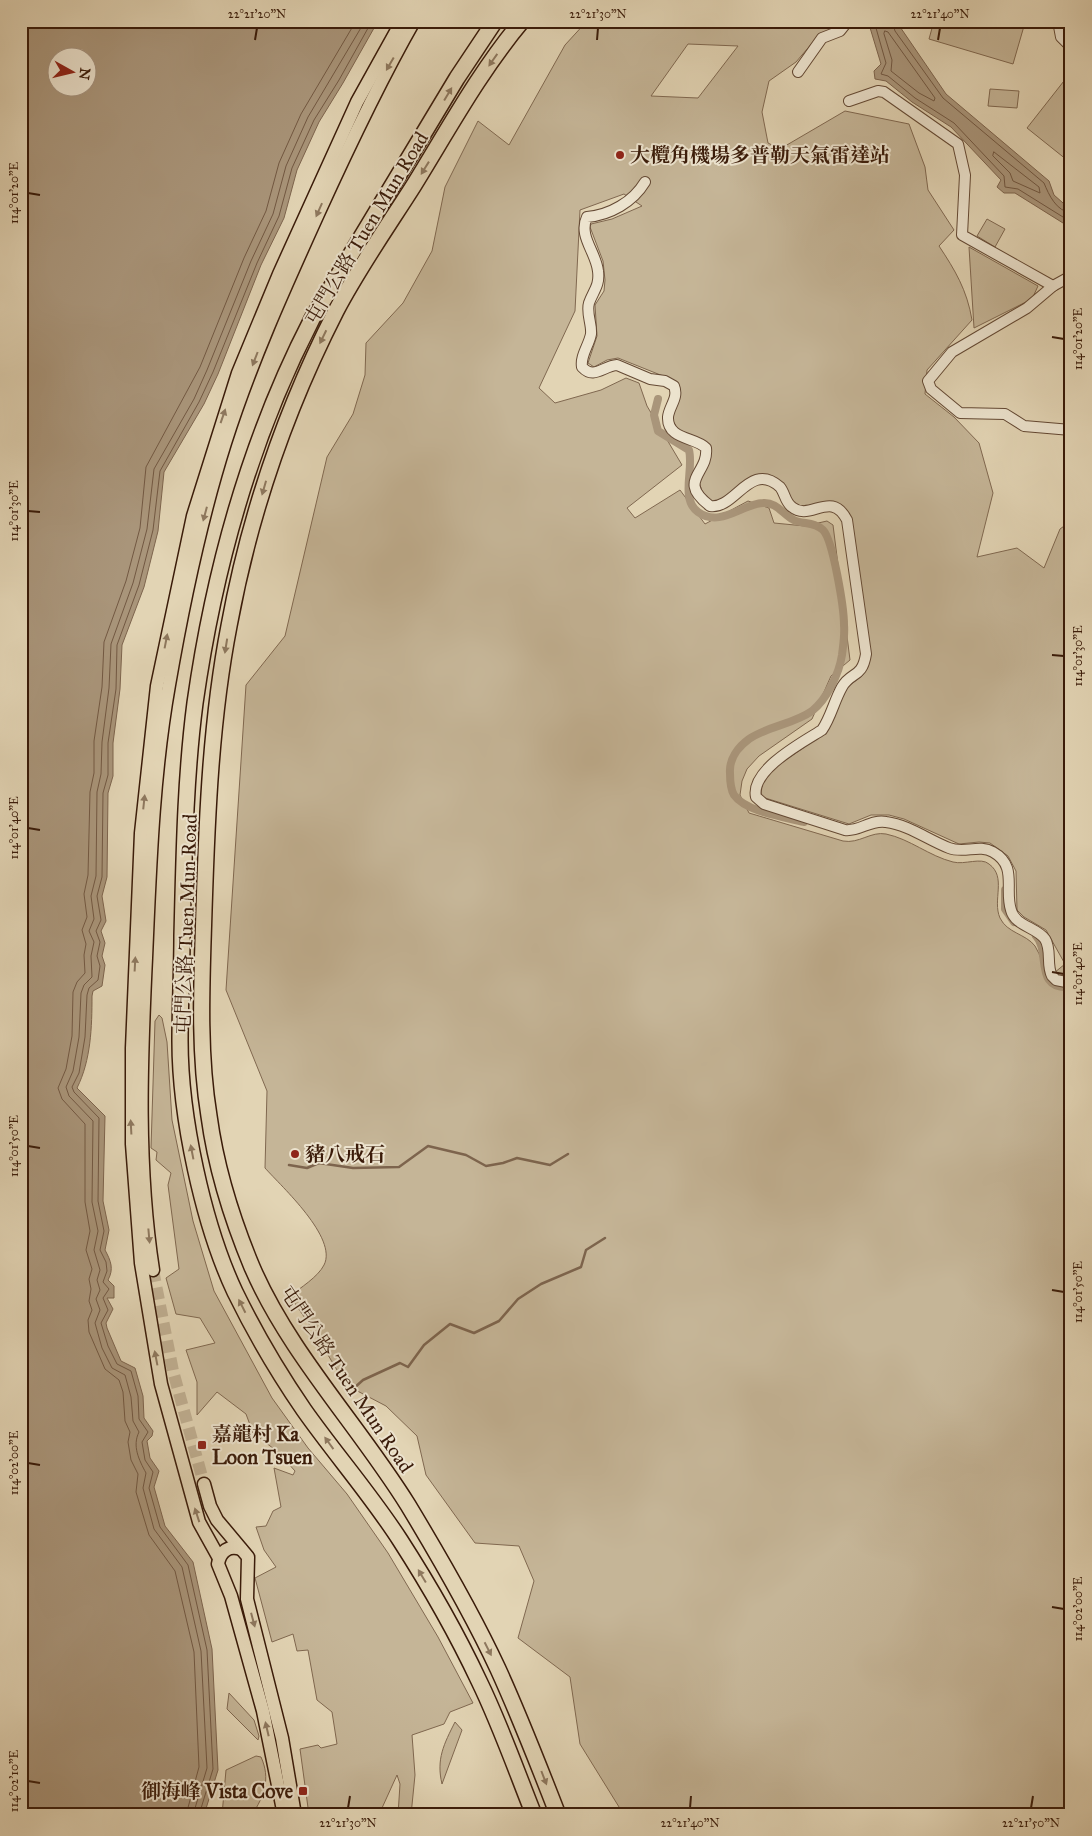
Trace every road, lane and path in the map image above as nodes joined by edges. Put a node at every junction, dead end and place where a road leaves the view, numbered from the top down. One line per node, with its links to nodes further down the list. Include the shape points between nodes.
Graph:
1 (402, 21): 15 (main road, one-way to 1, via 141,833 157,686 193,516 228,400 264,309 357,102)
2 (414, 21): 15 (main road, one-way to 15, via 362,117 276,307 224,445 204,518 172,668 158,763)
3 (495, 21): 24 (highway, 屯門公路 Tuen Mun Road, one-way to 3, via 480,1684 447,1618 398,1538 304,1410 264,1349 233,1287 196,1170 187,1122 180,1041 184,872 195,706 226,542 251,458 292,356 312,319)
4 (522, 21): 25 (highway, 屯門公路 Tuen Mun Road, one-way to 25, via 492,60 339,306 307,371 270,466 231,615 216,706 206,860 203,1055 208,1114 218,1166 231,1212 254,1270 278,1318 406,1502 466,1605 498,1668)
5 (848, 21): 8 (street, via 840,31 822,38)
6 (1058, 21): 7 (street, via 1061,37)
7 (1071, 47)
8 (798, 72)
9 (849, 101): 12 (street, via 884,92 958,144 965,175 962,235)
10 (644, 182): 14 (street, via 627,201 609,213 587,218 583,226 597,263 599,280 588,306 591,327 582,367 595,373 617,365 674,386 676,396 668,420 683,438 706,448 705,461 694,483 710,506 723,504 749,482 767,480 780,486 788,503 796,510 832,506 840,510 847,520 866,654 864,666 842,686 822,730 759,777 756,797 764,804 845,830 873,821 888,822 957,851 985,848 995,852 1010,873 1011,912 1046,941 1052,976)
11 (1071, 276): 12 (street)
12 (1053, 286): 13 (street, via 1027,308 952,352 928,381 931,389 960,413 1005,414 1024,426)
13 (1071, 430)
14 (1071, 983)
15 (138, 1012): 16 (main road, one-way to 16, via 144,1182); 19 (main road, one-way to 15, via 199,1522 161,1384 150,1327 141,1263 132,1144)
16 (153, 1270)
17 (204, 1484): 18 (main road, via 210,1506)
18 (241, 1549): 19 (main road, via 231,1548); 20 (main road, via 248,1557)
19 (219, 1558): 21 (main road)
20 (247, 1572): 21 (main road, via 235,1579); 23 (main road, one-way to 23, via 248,1599 282,1738)
21 (222, 1574): 22 (main road, one-way to 21, via 263,1711)
22 (284, 1815)
23 (295, 1815)
24 (534, 1815)
25 (558, 1815)

